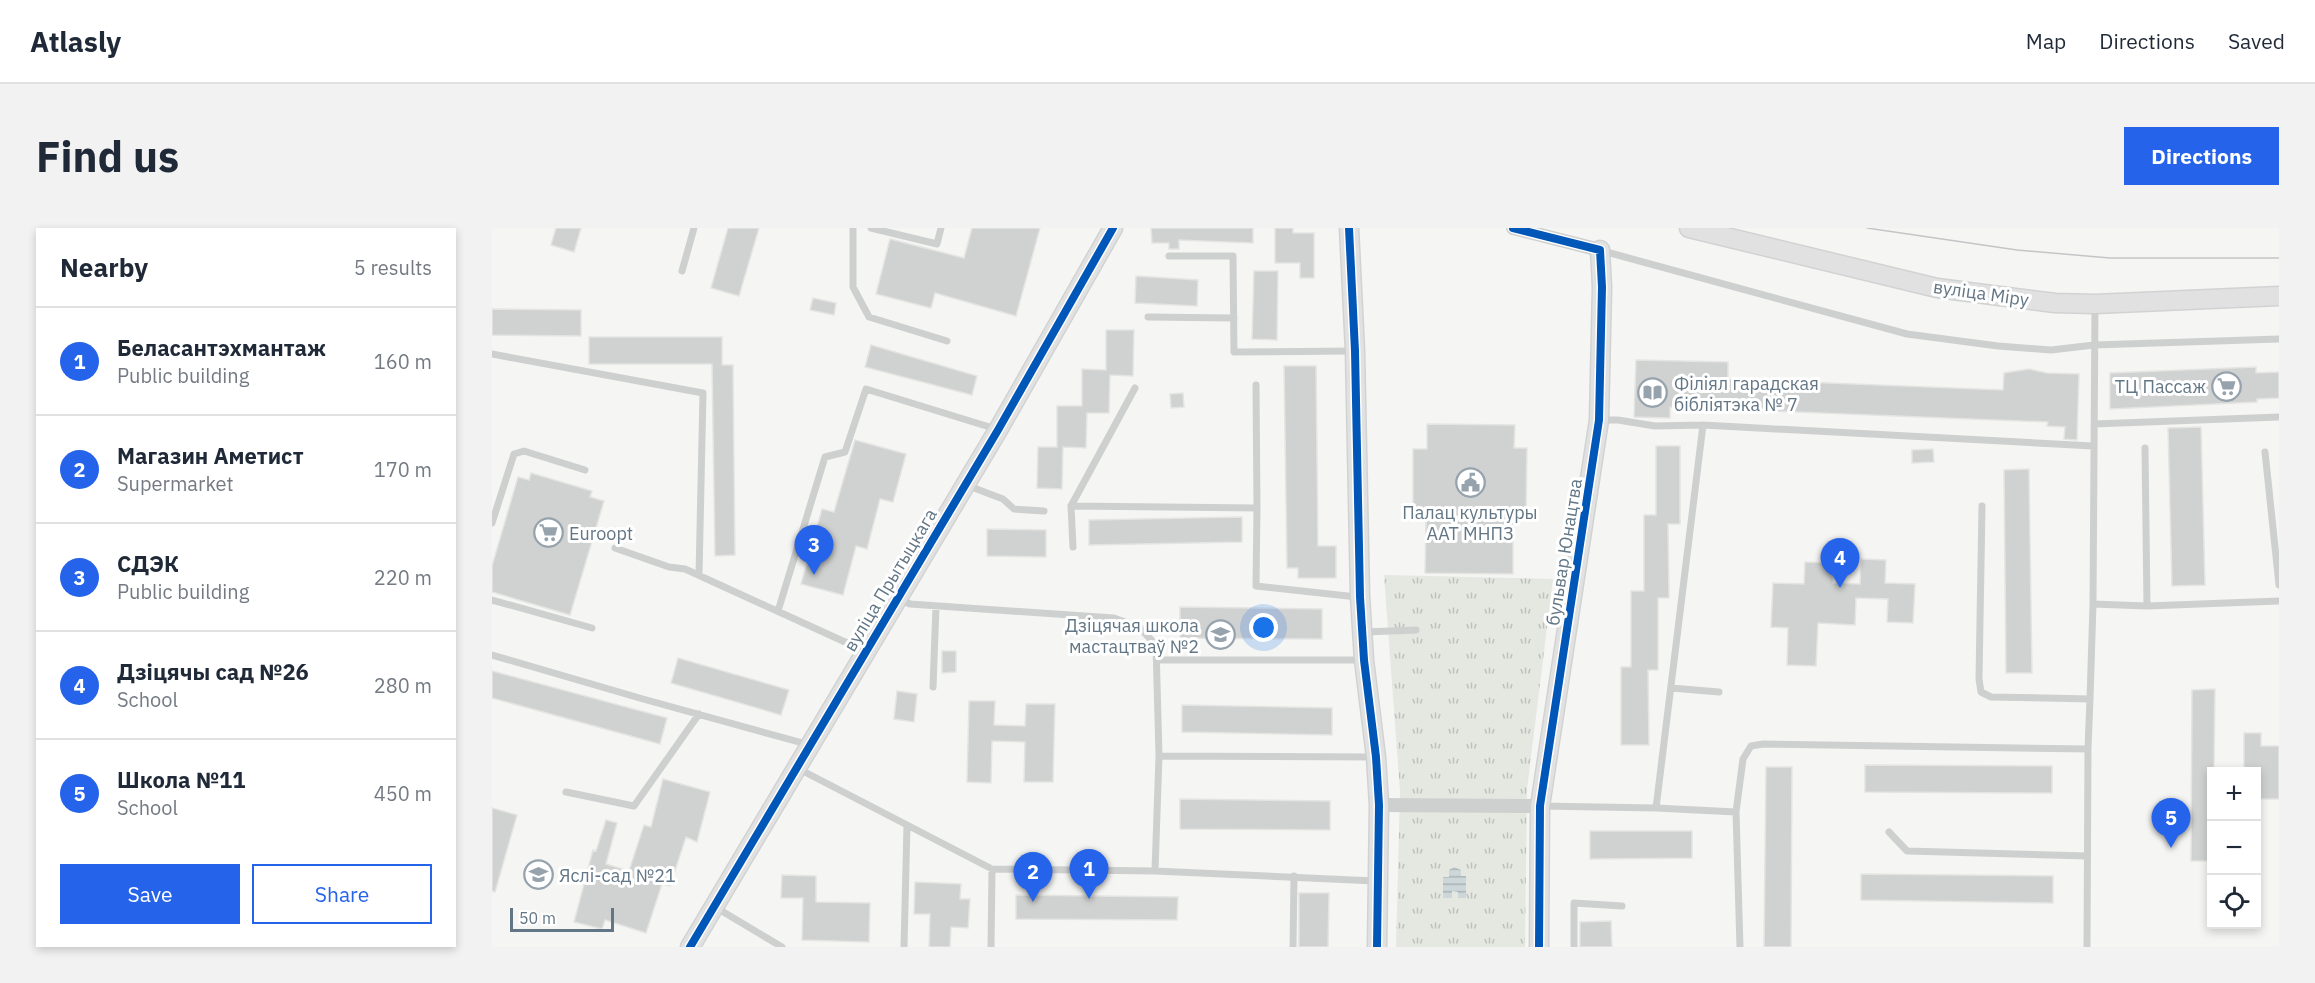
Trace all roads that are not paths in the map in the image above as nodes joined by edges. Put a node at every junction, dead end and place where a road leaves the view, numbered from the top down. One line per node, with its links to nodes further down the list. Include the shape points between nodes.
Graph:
1 (693, 228): 11 (lane)
2 (853, 228): 17 (lane, via 853,287 868,317)
3 (871, 228): 4 (lane, via 937,244)
4 (941, 228)
5 (1113, 228): 27 (street, вуліца Прытыцкага)
6 (1349, 228): 19 (street)
7 (1513, 228): 9 (street)
8 (1689, 228): 13 (street, вуліца Міру, via 1937,288 2055,303)
9 (1600, 250): 18 (lane, via 1907,334 2050,350); 24 (street, бульвар Юнацтва)
10 (1169, 255): 15 (lane, via 1233,256)
11 (682, 271)
12 (2279, 296): 13 (street, вуліца Міру)
13 (2095, 304): 18 (lane)
14 (1149, 317): 15 (lane)
15 (1234, 318): 19 (lane, via 1234,352)
16 (2279, 339): 18 (lane)
17 (946, 341)
18 (2094, 345): 25 (lane)
19 (1355, 351): 43 (street)
20 (492, 354): 40 (lane, via 702,393)
21 (1256, 385): 35 (lane)
22 (1135, 388): 33 (lane)
23 (2279, 417): 25 (lane)
24 (1599, 420): 26 (lane, via 1655,426); 69 (street, бульвар Юнацтва)
25 (2094, 424): 28 (lane)
26 (1703, 425): 28 (lane); 58 (lane)
27 (998, 430): 32 (street, вуліца Прытыцкага); 49 (lane, via 866,389 845,452 825,458)
28 (2093, 446): 46 (lane)
29 (2145, 448): 48 (lane)
30 (2265, 452): 41 (lane)
31 (585, 470): 37 (lane, via 525,451 514,454)
32 (965, 485): 36 (lane, via 1003,499 1014,509); 42 (street, вуліца Прытыцкага)
33 (1071, 506): 35 (lane); 38 (lane)
34 (1982, 506): 60 (lane, via 1981,692 1991,697)
35 (1257, 508): 43 (lane, via 1256,586)
36 (1044, 511)
37 (492, 523)
38 (1074, 547)
39 (615, 548): 40 (lane)
40 (699, 575): 49 (lane)
41 (2279, 585)
42 (898, 597): 47 (lane, via 910,604); 53 (street, вуліца Прытыцкага)
43 (1360, 597): 52 (street)
44 (492, 600): 50 (lane)
45 (2279, 601): 48 (lane)
46 (2093, 604): 48 (lane); 60 (lane)
47 (936, 606): 55 (lane, via 1114,618 1139,627 1156,645); 57 (lane)
48 (2147, 606)
49 (778, 611): 53 (lane)
50 (592, 628)
51 (1416, 630): 52 (lane)
52 (1362, 632): 56 (street)
53 (867, 648): 62 (street, вуліца Прытыцкага)
54 (492, 655): 61 (lane)
55 (1157, 660): 56 (lane); 64 (lane)
56 (1364, 660): 65 (street)
57 (933, 687)
58 (1671, 688): 59 (lane); 70 (lane)
59 (1719, 692)
60 (2090, 699): 63 (lane)
61 (699, 714): 62 (lane); 67 (lane, via 634,806)
62 (810, 745): 66 (street, вуліца Прытыцкага)
63 (2088, 749): 71 (lane, via 1750,746 1743,759); 74 (lane)
64 (1158, 756): 65 (lane); 76 (lane)
65 (1377, 757): 68 (street)
66 (797, 768): 72 (lane); 80 (street, вуліца Прытыцкага)
67 (566, 792)
68 (1379, 805): 69 (street); 78 (street)
69 (1540, 806): 70 (lane); 87 (street, бульвар Юнацтва)
70 (1656, 808): 71 (lane)
71 (1736, 812): 89 (lane)
72 (907, 825): 75 (lane); 83 (lane)
73 (1889, 832): 74 (lane, via 1907,851)
74 (2087, 856): 90 (lane)
75 (993, 869): 76 (lane); 84 (lane)
76 (1155, 872): 77 (lane)
77 (1294, 876): 78 (lane); 85 (lane)
78 (1378, 881): 86 (street)
79 (1622, 906): 88 (lane, via 1574,903)
80 (715, 907): 81 (street, вуліца Прытыцкага); 82 (lane)
81 (690, 947)
82 (782, 947)
83 (904, 947)
84 (991, 947)
85 (1293, 947)
86 (1377, 947)
87 (1539, 947)
88 (1574, 947)
89 (1740, 947)
90 (2086, 947)

